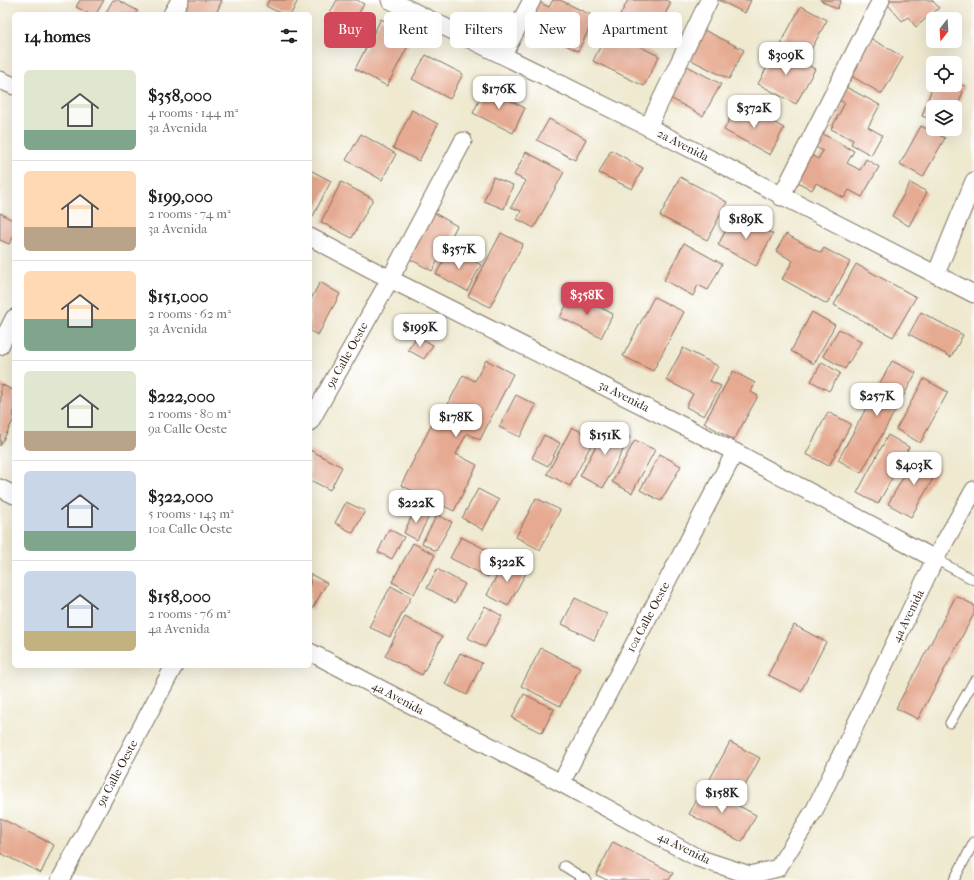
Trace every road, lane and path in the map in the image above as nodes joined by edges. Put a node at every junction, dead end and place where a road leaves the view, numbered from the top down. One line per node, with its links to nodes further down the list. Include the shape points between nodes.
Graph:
1 (180, 0): 7 (street)
2 (390, 0): 6 (street, 2a Avenida)
3 (532, 0): 8 (street)
4 (710, 0): 11 (street)
5 (881, 0): 14 (street)
6 (419, 7): 8 (street, 2a Avenida)
7 (173, 12)
8 (504, 55): 11 (street, 2a Avenida)
9 (0, 80): 10 (street)
10 (12, 85)
11 (648, 127): 14 (street, 2a Avenida)
12 (463, 141): 17 (street, 9a Calle Oeste)
13 (974, 181): 16 (street)
14 (781, 197): 16 (street, 2a Avenida)
15 (312, 238): 17 (street, 3a Avenida)
16 (936, 274): 18 (street, 2a Avenida)
17 (390, 279): 21 (street, 9a Calle Oeste); 22 (street, 3a Avenida)
18 (974, 294)
19 (12, 322): 20 (street)
20 (0, 346)
21 (312, 418)
22 (734, 452): 26 (street, 3a Avenida); 32 (street, 10a Calle Oeste)
23 (0, 488): 25 (street)
24 (974, 490): 26 (street, 4a Avenida)
25 (12, 494)
26 (935, 559): 27 (lane); 32 (street, 4a Avenida, via 815,809 778,868 750,875 698,858)
27 (974, 580)
28 (312, 653): 32 (street, 4a Avenida)
29 (173, 668): 36 (street, 9a Calle Oeste)
30 (974, 680): 31 (lane)
31 (950, 723)
32 (561, 783)
33 (974, 842): 35 (lane)
34 (564, 866): 37 (lane)
35 (957, 879)
36 (60, 880)
37 (586, 880)

